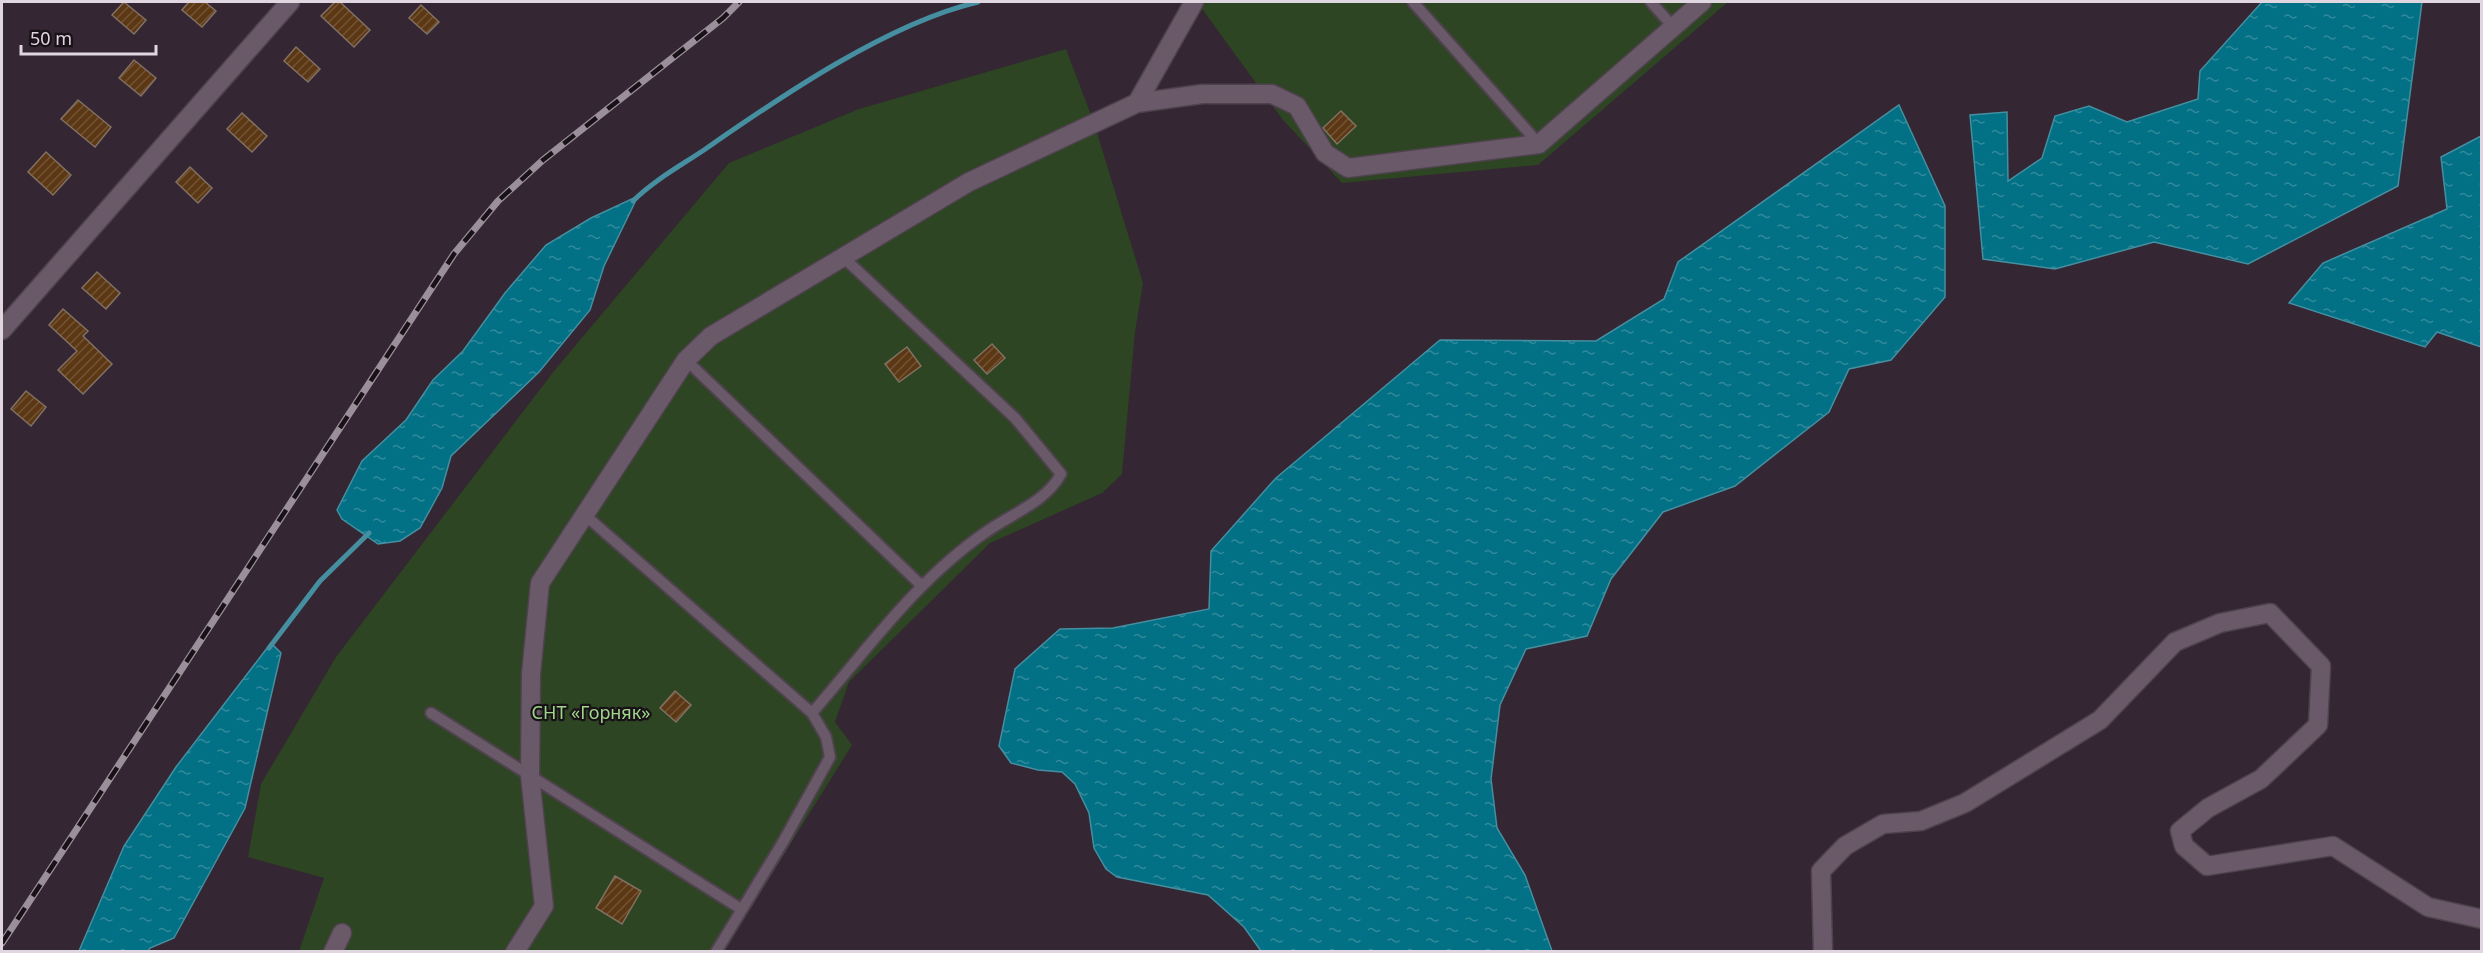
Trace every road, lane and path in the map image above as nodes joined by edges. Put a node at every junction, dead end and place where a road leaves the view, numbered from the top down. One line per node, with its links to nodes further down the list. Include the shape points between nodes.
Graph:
1 (290, 2): 10 (street)
2 (1194, 2): 7 (street)
3 (1413, 2): 8 (lane)
4 (1651, 2): 6 (lane)
5 (1702, 2): 6 (street)
6 (1674, 28): 8 (street)
7 (1137, 103): 8 (street, via 1202,94 1272,94 1297,106 1325,153 1348,168); 9 (street, via 969,182)
8 (1539, 144)
9 (843, 257): 11 (street, via 711,336); 13 (lane, via 1015,418 1060,474 1054,486 984,533)
10 (2, 330)
11 (686, 360): 12 (street); 13 (lane)
12 (586, 516): 15 (lane); 16 (street, via 540,583 531,674)
13 (922, 586): 15 (lane)
14 (430, 713): 16 (lane)
15 (812, 713): 17 (lane, via 826,737 830,757)
16 (530, 776): 17 (lane); 21 (street, via 544,906)
17 (741, 909): 22 (lane)
18 (2481, 919): 23 (street, via 2428,908 2333,846 2207,866 2184,846 2180,831 2208,808 2261,779 2318,725 2321,666 2270,613 2220,623 2175,642 2100,720 1965,804 1921,821 1882,824 1845,846 1821,871)
19 (342, 933): 20 (street)
20 (333, 951)
21 (515, 951)
22 (716, 951)
23 (1822, 951)

